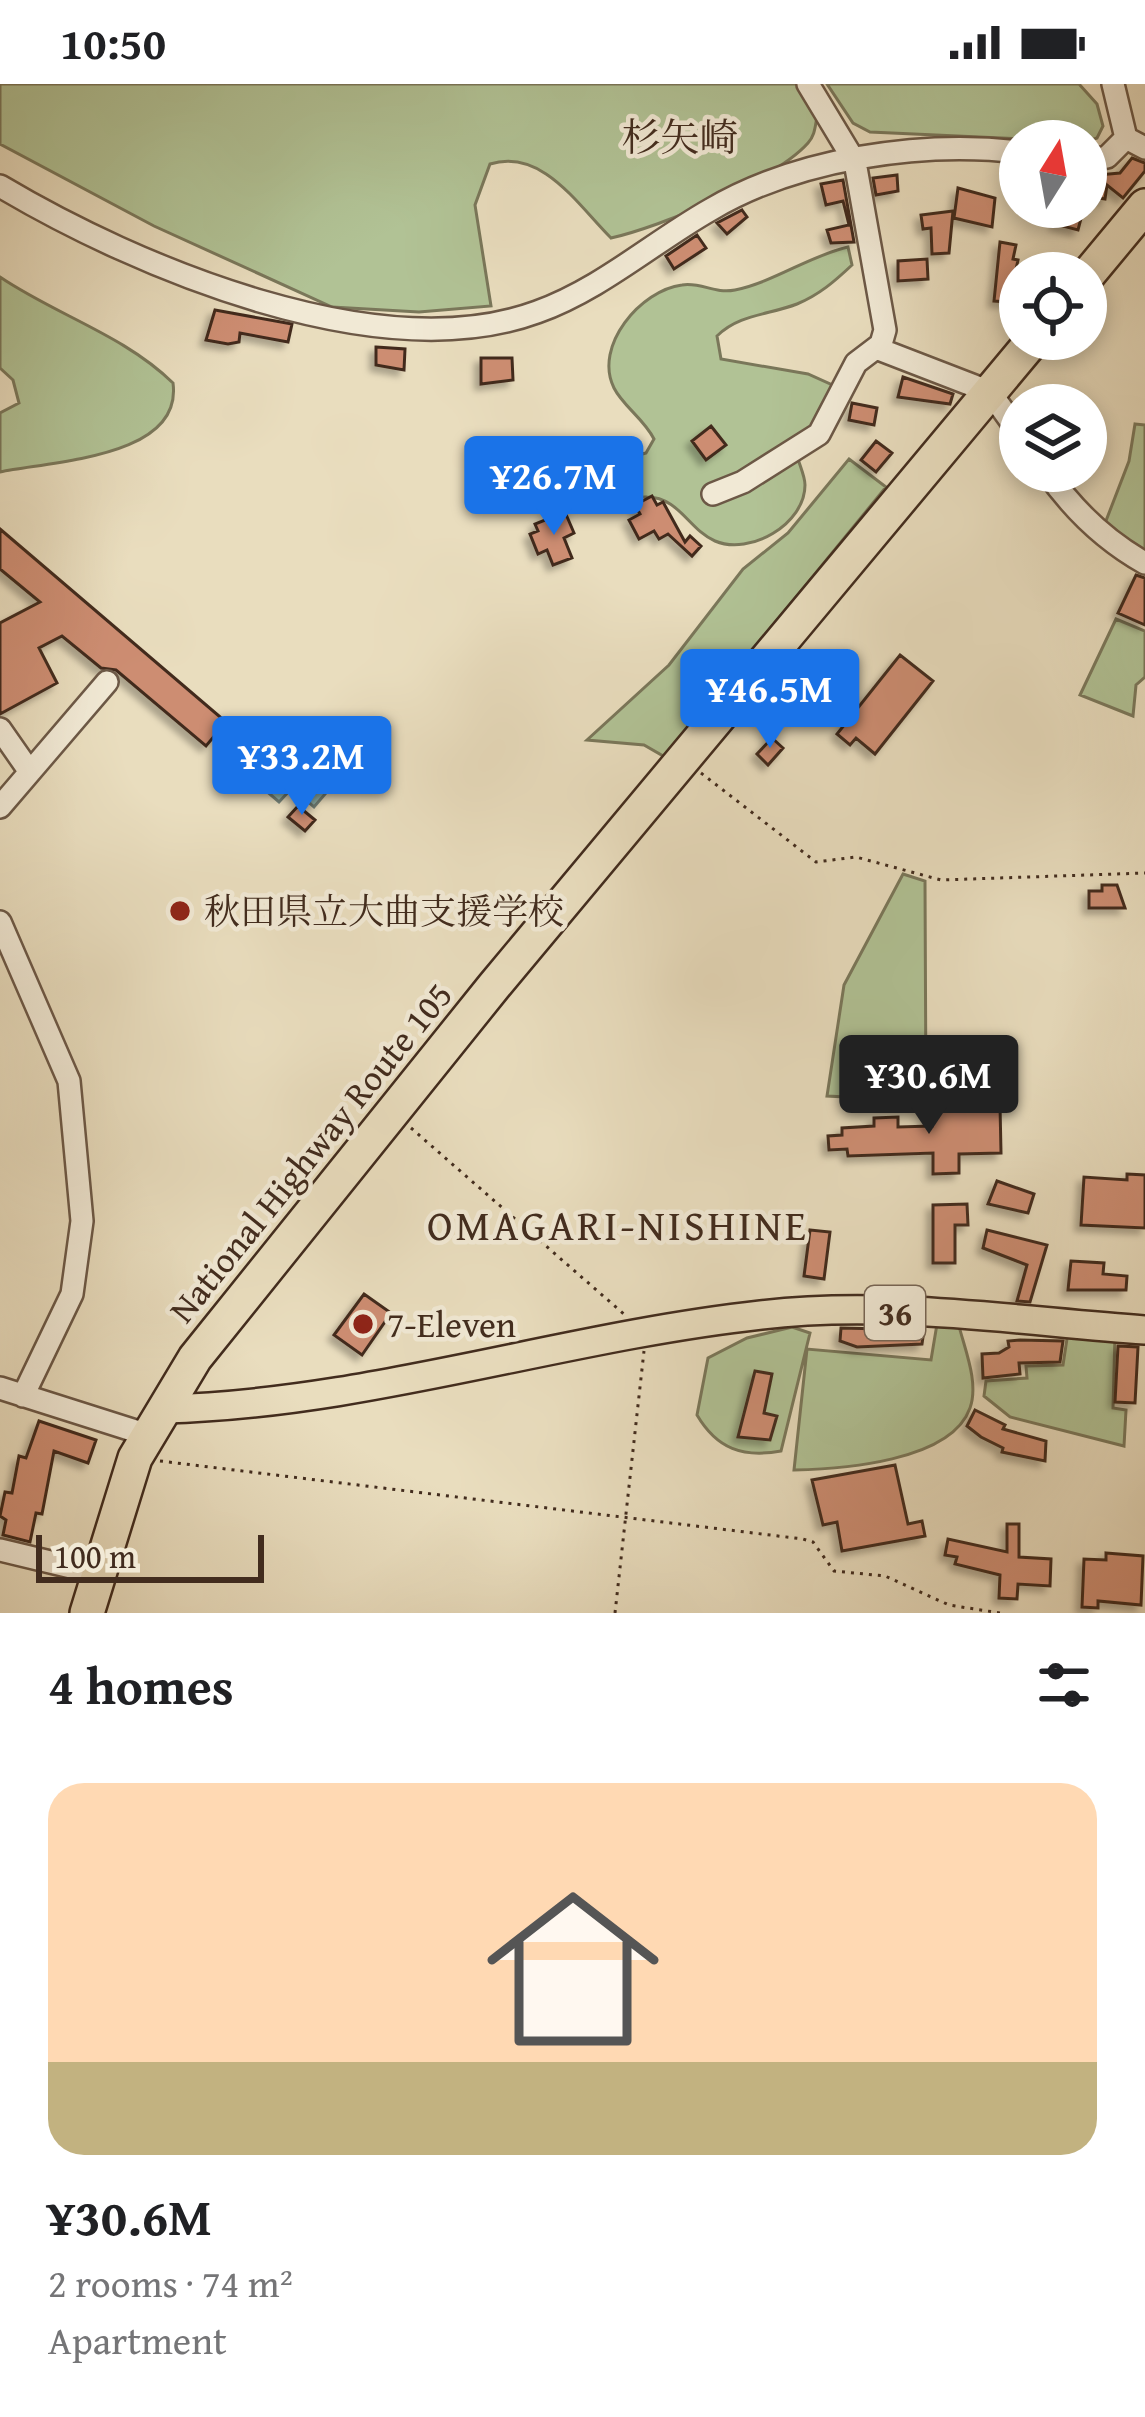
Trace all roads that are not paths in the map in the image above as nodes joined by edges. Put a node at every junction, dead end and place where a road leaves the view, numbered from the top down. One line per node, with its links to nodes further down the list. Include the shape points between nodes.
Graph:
1 (808, 84): 6 (street)
2 (1113, 84): 3 (street)
3 (1135, 143): 5 (street)
4 (999, 152): 6 (street)
5 (1107, 157)
6 (855, 162): 7 (street, via 745,190 596,284 535,313 472,325 399,327 217,289 118,251); 10 (street, via 885,330)
7 (0, 186)
8 (1145, 206): 9 (highway)
9 (1107, 252)
10 (875, 349): 12 (street); 15 (street, via 856,363 819,434)
11 (1017, 360): 12 (highway, National Highway Route 105)
12 (990, 392): 13 (street); 25 (highway, National Highway Route 105, via 392,1111 195,1358)
13 (999, 405)
14 (1061, 492): 16 (street)
15 (712, 494)
16 (1145, 563)
17 (107, 682): 19 (street)
18 (0, 729): 19 (street)
19 (30, 772): 20 (street)
20 (0, 807)
21 (0, 922): 24 (street, via 69,1081 82,1221 72,1294)
22 (1145, 1330): 25 (main road, 36, via 859,1310 760,1315)
23 (0, 1388): 24 (street)
24 (23, 1396): 25 (street)
25 (149, 1434): 27 (highway, National Highway Route 105)
26 (0, 1550): 27 (street)
27 (96, 1573): 28 (highway, National Highway Route 105)
28 (87, 1613)

